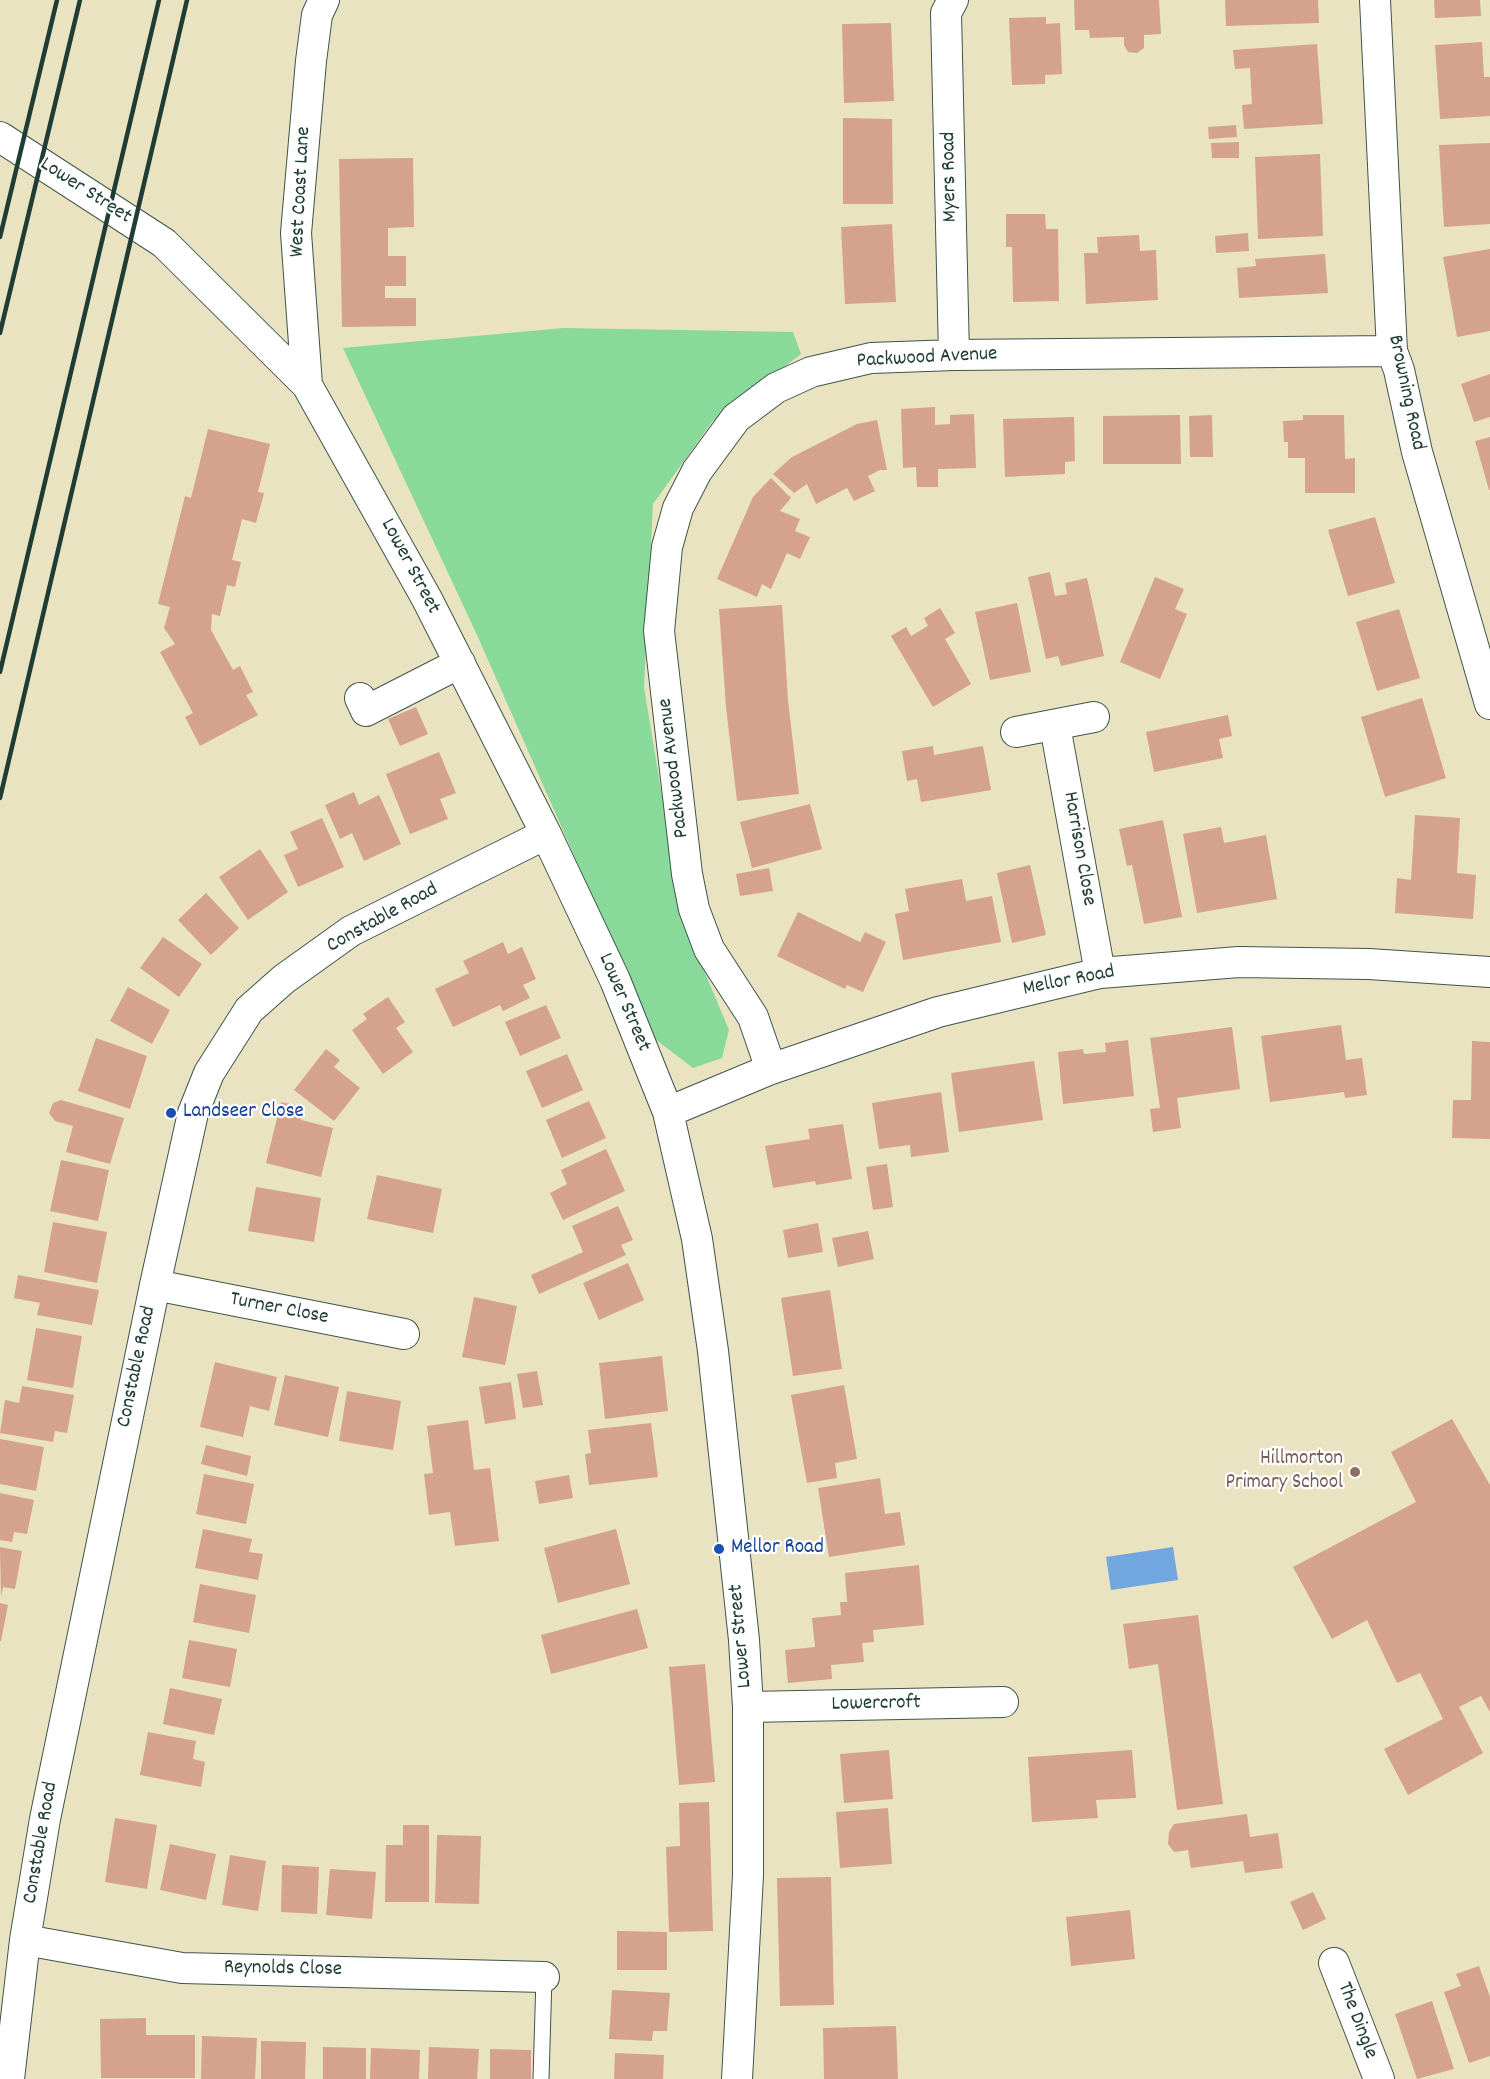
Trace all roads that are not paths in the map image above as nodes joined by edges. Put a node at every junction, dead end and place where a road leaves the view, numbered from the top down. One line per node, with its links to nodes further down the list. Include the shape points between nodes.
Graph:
1 (324, 0): 7 (street, West Coast Lane, via 317,15 311,61 296,233)
2 (953, 0): 6 (street, Myers Road, via 946,13)
3 (1375, 0): 5 (street, Browning Road)
4 (0, 138): 7 (street, Lower Street, via 164,243)
5 (1392, 351): 6 (street, Packwood Avenue); 10 (street, Browning Road)
6 (954, 355): 17 (street, Packwood Avenue, via 871,358 811,372 776,388 736,418 697,471 678,508 666,547 659,631 694,909 709,949 753,1017)
7 (307, 385): 8 (street, Lower Street)
8 (460, 663): 9 (street, via 366,711); 14 (street, Lower Street)
9 (360, 698)
10 (1490, 704)
11 (1094, 717): 12 (street)
12 (1055, 726): 13 (street); 16 (street, Harrison Close)
13 (1016, 732)
14 (546, 834): 18 (street, Lower Street, via 615,980); 19 (street, Constable Road, via 351,931 249,1010 209,1072 193,1113)
15 (1490, 972): 16 (street, Mellor Road, via 1369,964 1239,962)
16 (1100, 973): 17 (street, Mellor Road, via 938,1012)
17 (771, 1069): 18 (street, Mellor Road)
18 (668, 1112): 22 (street, Lower Street, via 697,1239 711,1340)
19 (155, 1285): 20 (street, Turner Close); 23 (street, Constable Road, via 45,1819)
20 (404, 1334)
21 (1003, 1702): 22 (street, Lowercroft)
22 (748, 1707): 28 (street, Lower Street, via 748,1875)
23 (25, 1940): 25 (street, Reynolds Close, via 182,1968); 26 (street, Constable Road)
24 (1334, 1963): 29 (street, The Dingle)
25 (544, 1977): 27 (lane)
26 (9, 2079)
27 (541, 2079)
28 (736, 2079)
29 (1378, 2079)

